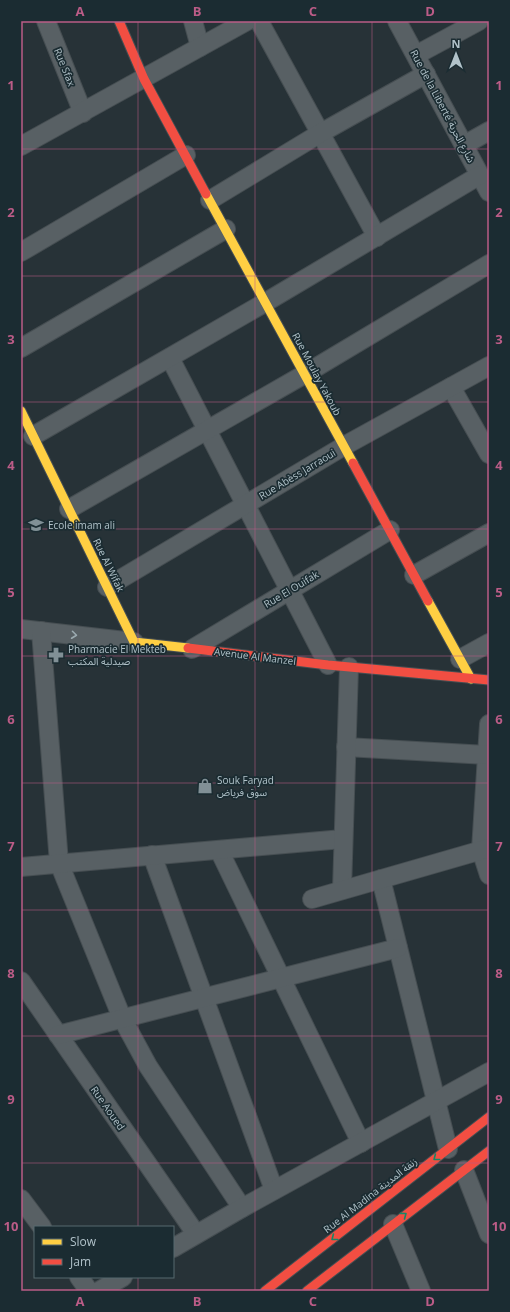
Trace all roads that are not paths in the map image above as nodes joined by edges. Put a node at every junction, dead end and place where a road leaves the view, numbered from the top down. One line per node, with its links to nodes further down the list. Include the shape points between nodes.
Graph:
1 (46, 21): 12 (street, Rue Sfax)
2 (119, 21): 11 (street, Rue Moulay Yakoub)
3 (193, 21): 8 (street)
4 (247, 21): 8 (street)
5 (258, 21): 14 (street)
6 (397, 21): 9 (street, Rue de la Liberté شارع الحرية)
7 (478, 21): 9 (street)
8 (200, 47): 11 (street)
9 (416, 55): 10 (street, Rue de la Liberté شارع الحرية)
10 (426, 74): 14 (street); 15 (street, Rue de la Liberté شارع الحرية)
11 (144, 79): 12 (street); 17 (street, Rue Moulay Yakoub)
12 (83, 113): 16 (street)
13 (489, 131): 15 (street)
14 (319, 134): 20 (street); 22 (street)
15 (464, 145): 18 (street, Rue de la Liberté شارع الحرية)
16 (21, 146)
17 (186, 155): 20 (street, Rue Moulay Yakoub); 23 (street)
18 (480, 175): 19 (street, Rue de la Liberté شارع الحرية); 22 (street)
19 (489, 192)
20 (210, 200): 21 (street, Rue Moulay Yakoub)
21 (226, 229): 25 (street, Rue Moulay Yakoub); 26 (street)
22 (377, 237): 25 (street)
23 (21, 252)
24 (489, 264): 29 (street)
25 (266, 302): 27 (street); 29 (street, Rue Moulay Yakoub)
26 (21, 348)
27 (170, 358): 32 (street); 33 (street)
28 (489, 366): 30 (street, Rue Abèss Jarraoui)
29 (305, 374): 32 (street); 34 (street, Rue Moulay Yakoub)
30 (451, 387): 34 (street, Rue Abèss Jarraoui); 35 (street)
31 (21, 411): 33 (street, Rue Al Wifak)
32 (207, 430): 36 (street); 37 (street)
33 (33, 436): 37 (street, Rue Al Wifak)
34 (344, 446): 36 (street, Rue Abèss Jarraoui); 38 (street, Rue Moulay Yakoub)
35 (489, 454)
36 (246, 504): 41 (street, Rue Abèss Jarraoui); 42 (street)
37 (69, 509): 41 (street, Rue Al Wifak)
38 (390, 530): 40 (street, Rue Moulay Yakoub); 42 (street, Rue El Ouifak)
39 (489, 533): 40 (street)
40 (414, 575): 48 (street, Rue Moulay Yakoub)
41 (107, 587): 45 (street, Rue Al Wifak)
42 (289, 589): 47 (street, Rue El Ouifak); 49 (street)
43 (21, 628): 44 (street, Avenue Al Manzel)
44 (41, 631): 45 (street, Avenue Al Manzel, one-way to 45); 60 (street)
45 (134, 642): 47 (street, Avenue Al Manzel)
46 (489, 643): 48 (street)
47 (192, 649): 49 (street, Avenue Al Manzel)
48 (460, 659): 51 (street, Rue Moulay Yakoub)
49 (328, 665): 50 (street, Avenue Al Manzel)
50 (349, 667): 51 (street, Avenue Al Manzel); 54 (street)
51 (471, 679): 52 (street, Avenue Al Manzel)
52 (489, 680)
53 (489, 724): 55 (street)
54 (346, 747): 55 (street); 56 (street)
55 (487, 755): 57 (street)
56 (343, 839): 58 (street); 64 (street)
57 (485, 849): 62 (street); 63 (street)
58 (219, 850): 59 (street); 67 (street)
59 (152, 855): 60 (street); 69 (street)
60 (59, 863): 61 (street); 70 (street)
61 (21, 867)
62 (489, 875)
63 (381, 879): 64 (street); 66 (street)
64 (342, 890): 65 (street)
65 (312, 899)
66 (398, 948): 67 (street); 73 (street)
67 (282, 978): 69 (street); 75 (street)
68 (21, 981): 71 (street, Rue Aoued)
69 (204, 997): 70 (street); 79 (street)
70 (122, 1018): 71 (street); 81 (street, via 152,1072)
71 (58, 1035): 84 (street, Rue Aoued)
72 (489, 1072): 73 (street)
73 (436, 1101): 75 (street); 76 (street)
74 (489, 1117): 76 (street, Rue Al Madina زنقة المدينة)
75 (361, 1143): 79 (street)
76 (448, 1149): 91 (street, Rue Al Madina زنقة المدينة, one-way to 91)
77 (489, 1151): 78 (street)
78 (464, 1170): 82 (street, one-way to 78); 85 (street)
79 (274, 1190): 81 (street)
80 (21, 1199): 83 (street)
81 (242, 1208): 84 (street)
82 (393, 1224): 92 (street); 93 (street)
83 (41, 1226)
84 (196, 1234): 86 (street)
85 (489, 1234)
86 (174, 1247)
87 (80, 1278): 89 (street)
88 (121, 1278): 90 (street)
89 (89, 1291)
90 (99, 1291)
91 (265, 1291)
92 (307, 1291)
93 (420, 1291)

